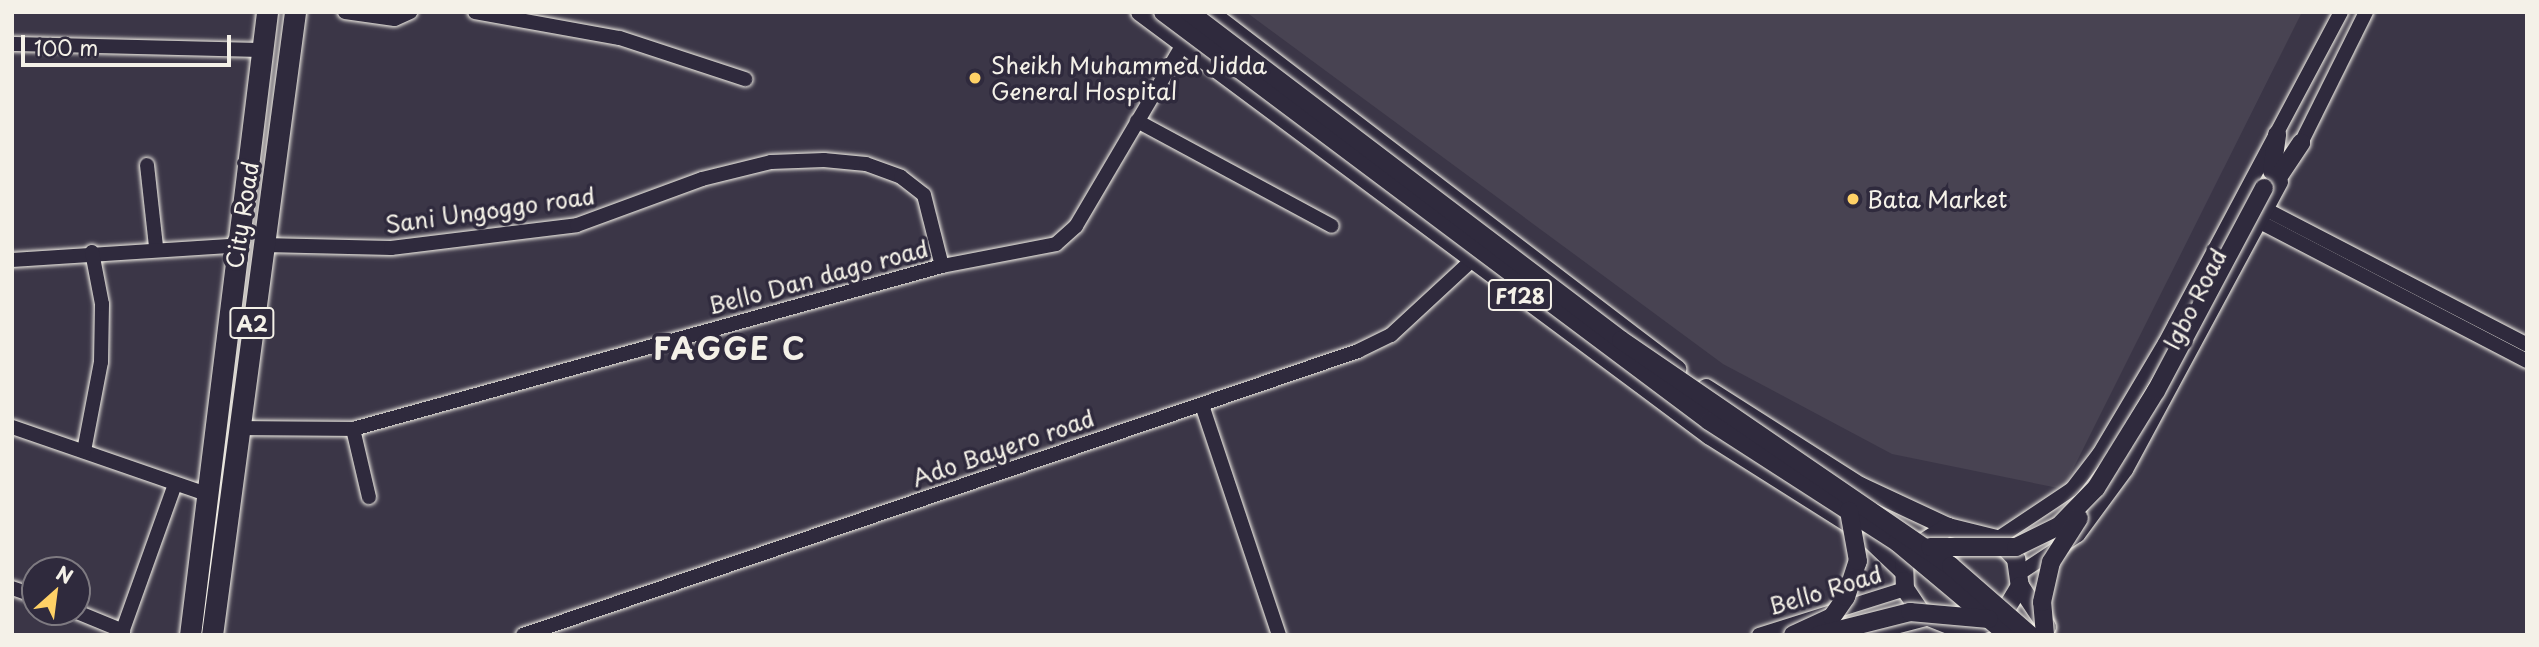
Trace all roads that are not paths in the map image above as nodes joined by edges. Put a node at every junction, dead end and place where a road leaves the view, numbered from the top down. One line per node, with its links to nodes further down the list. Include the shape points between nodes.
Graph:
1 (345, 12): 2 (street, via 396,19)
2 (410, 12)
3 (475, 12): 14 (street, via 620,38)
4 (1140, 12): 11 (main road, F128)
5 (1163, 12): 39 (main road, bridge, via 1623,359)
6 (1189, 12): 42 (main road, bridge, via 1621,340)
7 (1209, 12): 40 (main road, F128, via 1682,373 1860,486)
8 (2341, 12): 16 (street, Igbo Road)
9 (2366, 12): 17 (street, Igbo Road)
10 (284, 13): 13 (highway, City Road / A2); 23 (highway, City Road / A2, via 290,47)
11 (1184, 43): 15 (street, Bello Dan dago road); 27 (main road, F128)
12 (12, 44): 13 (street)
13 (263, 50): 22 (highway, City Road / A2)
14 (745, 79)
15 (1137, 121): 21 (street); 28 (street, Bello Dan dago road, via 1068,236 1055,244)
16 (2277, 134): 19 (main road); 41 (street, Igbo Road, via 2099,454 2072,489)
17 (2301, 144): 19 (main road); 20 (street, Igbo Road)
18 (147, 165): 24 (street)
19 (2266, 189): 42 (main road, bridge, via 2156,391 2089,495 2059,526 2016,547 1966,552); 61 (main road, bridge, via 2137,437 2051,562 2042,602)
20 (2264, 216): 29 (street); 30 (street); 44 (street, Igbo Road, via 2126,470 2078,535)
21 (1332, 226)
22 (241, 244): 24 (street); 37 (highway, City Road / A2)
23 (264, 245): 28 (street, Sani Ungoggo road, via 391,248 577,226 702,179 771,162 824,160 901,177 924,195); 33 (highway, City Road / A2)
24 (156, 247): 25 (street)
25 (92, 253): 26 (street); 35 (street, via 102,304 101,362)
26 (12, 260)
27 (1472, 260): 31 (street, Ado Bayero road, via 1391,334); 43 (main road, F128, via 1710,436 1861,531)
28 (942, 266): 34 (street, Bello Dan dago road)
29 (2527, 345)
30 (2527, 361)
31 (1202, 405): 53 (street, Ado Bayero road); 54 (street)
32 (12, 427): 35 (street)
33 (239, 428): 34 (street, Bello Dan dago road, via 323,434); 52 (highway, City Road / A2)
34 (353, 429): 38 (street)
35 (83, 451): 36 (street)
36 (176, 484): 37 (street); 50 (street)
37 (210, 495): 51 (highway, City Road / A2)
38 (369, 497)
39 (1849, 511): 48 (main road, bridge); 56 (main road, bridge, via 1858,561 1853,580 1832,617)
40 (1948, 527): 41 (main road, F128); 43 (main road, via 1921,539)
41 (1997, 539): 44 (main road)
42 (1924, 547): 60 (main road, bridge)
43 (1903, 571): 45 (main road)
44 (2020, 579): 49 (main road, via 2010,610); 62 (main road)
45 (1905, 589): 46 (main road); 55 (street, Bello Road)
46 (1930, 618): 49 (main road); 58 (street)
47 (91, 619): 50 (street)
48 (1989, 619): 57 (main road, bridge, via 1910,612); 59 (main road, bridge)
49 (1976, 631)
50 (122, 633)
51 (190, 635)
52 (212, 635)
53 (523, 635)
54 (1279, 635)
55 (1759, 635)
56 (1793, 635)
57 (1819, 635)
58 (1865, 635)
59 (2008, 635)
60 (2030, 635)
61 (2045, 635)
62 (2053, 635)

